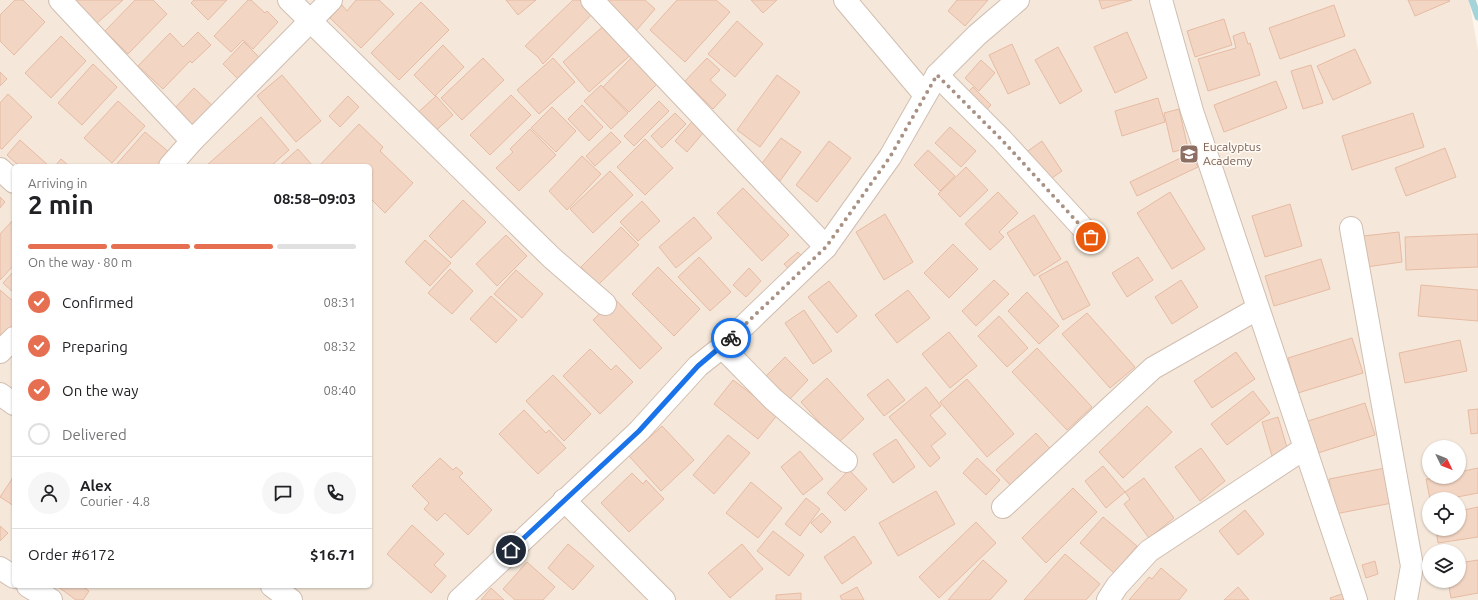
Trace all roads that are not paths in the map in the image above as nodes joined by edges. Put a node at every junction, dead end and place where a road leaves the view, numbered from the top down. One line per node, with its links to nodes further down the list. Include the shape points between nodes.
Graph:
1 (60, 0): 11 (street)
2 (290, 0): 8 (street)
3 (331, 0): 8 (street)
4 (592, 0): 17 (street)
5 (844, 0): 10 (street)
6 (1018, 0): 9 (street, via 977,35)
7 (1161, 0): 19 (street, via 1192,111)
8 (310, 21): 11 (street); 18 (street, via 552,258)
9 (937, 75): 10 (street); 16 (street, via 1002,140)
10 (925, 95): 17 (street, via 890,157)
11 (192, 141): 12 (street)
12 (172, 164)
13 (0, 169): 14 (street)
14 (12, 180)
15 (1351, 228): 39 (street, via 1412,566)
16 (1091, 237)
17 (826, 247): 21 (street)
18 (605, 304)
19 (1257, 309): 25 (street); 28 (street, via 1153,368)
20 (12, 340): 22 (street)
21 (722, 347): 26 (street, via 773,399); 27 (street, via 698,366 639,431)
22 (0, 352)
23 (0, 394): 24 (street)
24 (12, 403)
25 (1305, 448): 37 (street, via 1149,550); 38 (street)
26 (846, 461)
27 (564, 500): 35 (street); 36 (street)
28 (1003, 508)
29 (0, 568): 30 (street)
30 (12, 576)
31 (31, 588): 33 (street)
32 (275, 588): 34 (street)
33 (50, 600)
34 (291, 600)
35 (459, 600)
36 (664, 600)
37 (1108, 600)
38 (1356, 600)
39 (1406, 600)

